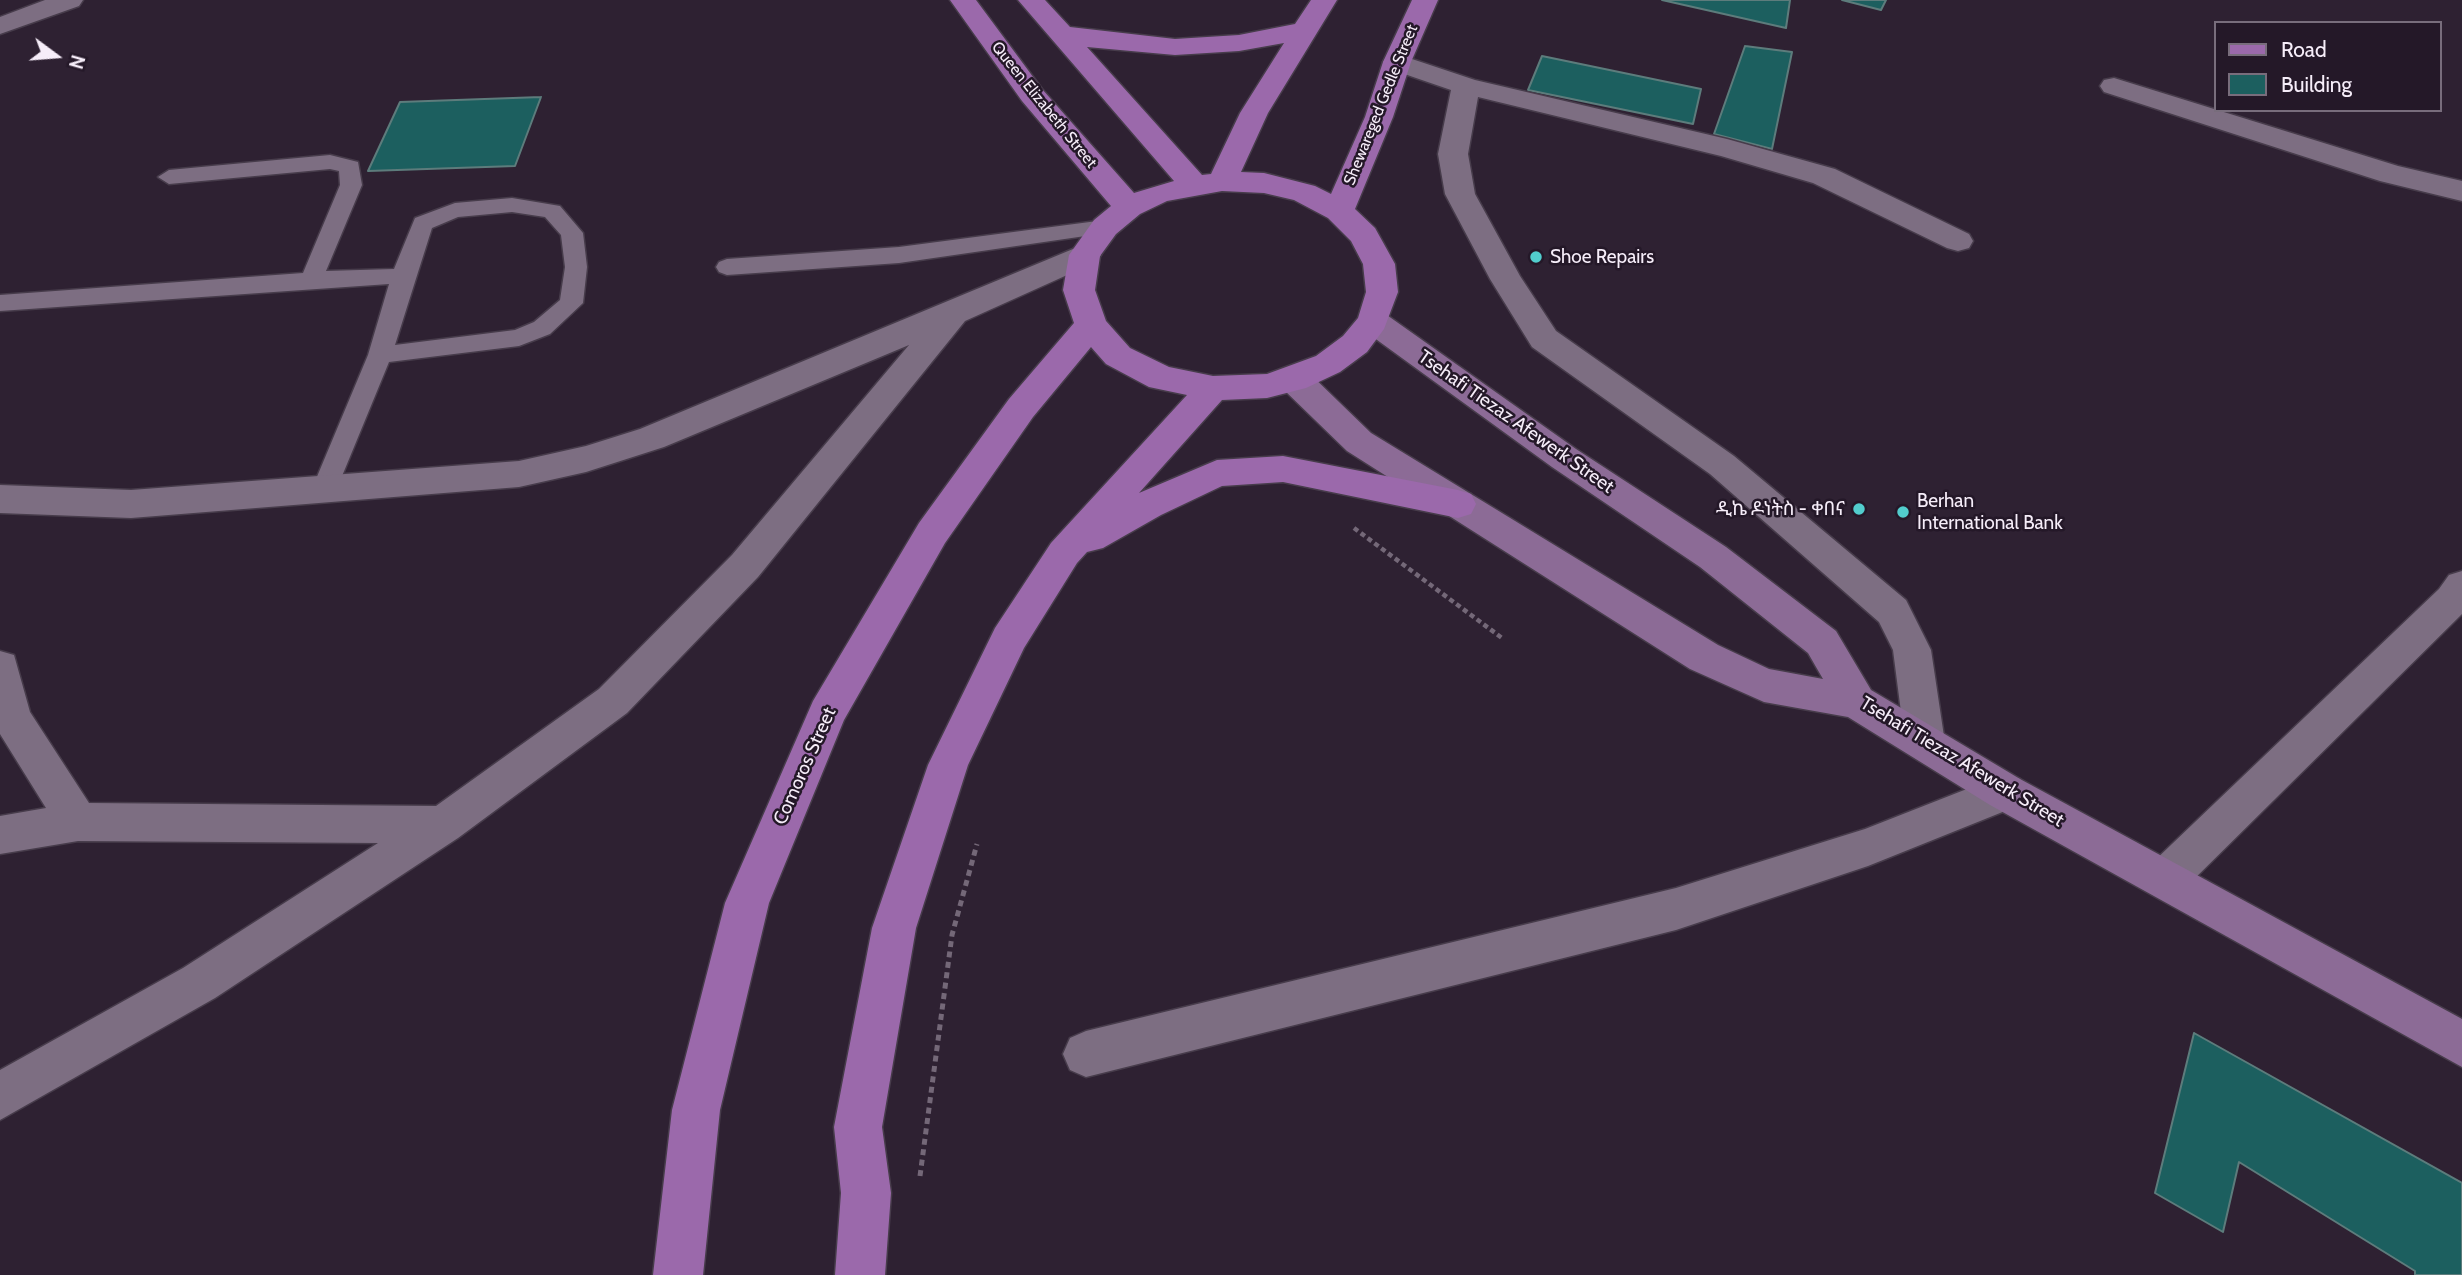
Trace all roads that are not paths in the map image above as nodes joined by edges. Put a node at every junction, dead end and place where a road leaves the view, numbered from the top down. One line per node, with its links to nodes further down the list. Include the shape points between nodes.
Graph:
1 (70, 0): 6 (street)
2 (963, 0): 15 (main road, Queen Elizabeth Street, via 1031,95)
3 (1031, 0): 8 (main road)
4 (1324, 0): 7 (main road)
5 (1425, 0): 9 (main road, Shewareged Gedle Street)
6 (0, 26)
7 (1304, 31): 8 (main road, via 1239,43 1175,47); 13 (main road)
8 (1061, 34): 13 (main road)
9 (1397, 62): 10 (street); 16 (main road, Shewareged Gedle Street)
10 (1466, 86): 18 (street, via 1727,148 1824,176); 37 (street, via 1453,154 1460,194 1544,338 1722,465 1893,611 1912,650)
11 (2114, 86): 14 (street, via 2391,174)
12 (169, 177): 22 (lane, via 330,162 350,167 351,185)
13 (1208, 182): 15 (main road, via 1159,193); 16 (main road, via 1264,183 1304,193)
14 (2462, 191)
15 (1129, 207): 17 (main road)
16 (1339, 211): 25 (main road, via 1364,235 1379,264 1382,292)
17 (1105, 227): 19 (main road); 20 (lane, via 899,255)
18 (1958, 241)
19 (1085, 256): 24 (street); 26 (main road, via 1079,290)
20 (727, 267)
21 (403, 276): 22 (lane); 27 (lane); 27 (lane, via 423,223 455,210 512,205 551,211 572,233 576,267 571,303 542,328 519,338)
22 (311, 280): 23 (lane)
23 (0, 303)
24 (954, 312): 30 (street, via 652,438 586,459 519,474); 40 (street, via 745,566 613,701)
25 (1373, 321): 28 (main road, via 1355,344 1328,364); 36 (main road, Tsehafi Tiezaz Afewerk Street, via 1564,458 1713,557 1822,642)
26 (1091, 325): 29 (main road, via 1118,356 1161,378); 46 (main road, Comoros Street, via 1021,408 932,533 827,713 747,904 696,1110)
27 (380, 355): 30 (lane)
28 (1294, 379): 29 (main road, via 1267,386); 32 (main road, via 1359,442)
29 (1213, 388): 33 (main road)
30 (324, 491): 31 (street, via 131,504)
31 (0, 499)
32 (1458, 504): 33 (main road, via 1283,469 1217,473); 36 (main road, via 1704,657 1764,685)
33 (1064, 553): 47 (main road, via 1009,639 948,765 894,928 858,1127 866,1193)
34 (2462, 586): 42 (street)
35 (0, 667): 39 (street, via 11,717)
36 (1857, 702): 37 (main road, Tsehafi Tiezaz Afewerk Street)
37 (1925, 743): 38 (main road, Tsehafi Tiezaz Afewerk Street)
38 (2005, 792): 42 (main road, Tsehafi Tiezaz Afewerk Street); 44 (street, via 1868,847 1676,909)
39 (78, 822): 40 (street); 41 (street)
40 (443, 825): 45 (street, via 199,983)
41 (0, 835)
42 (2165, 879): 43 (main road, Tsehafi Tiezaz Afewerk Street)
43 (2462, 1044)
44 (1086, 1054)
45 (0, 1096)
46 (678, 1275)
47 (860, 1275)

